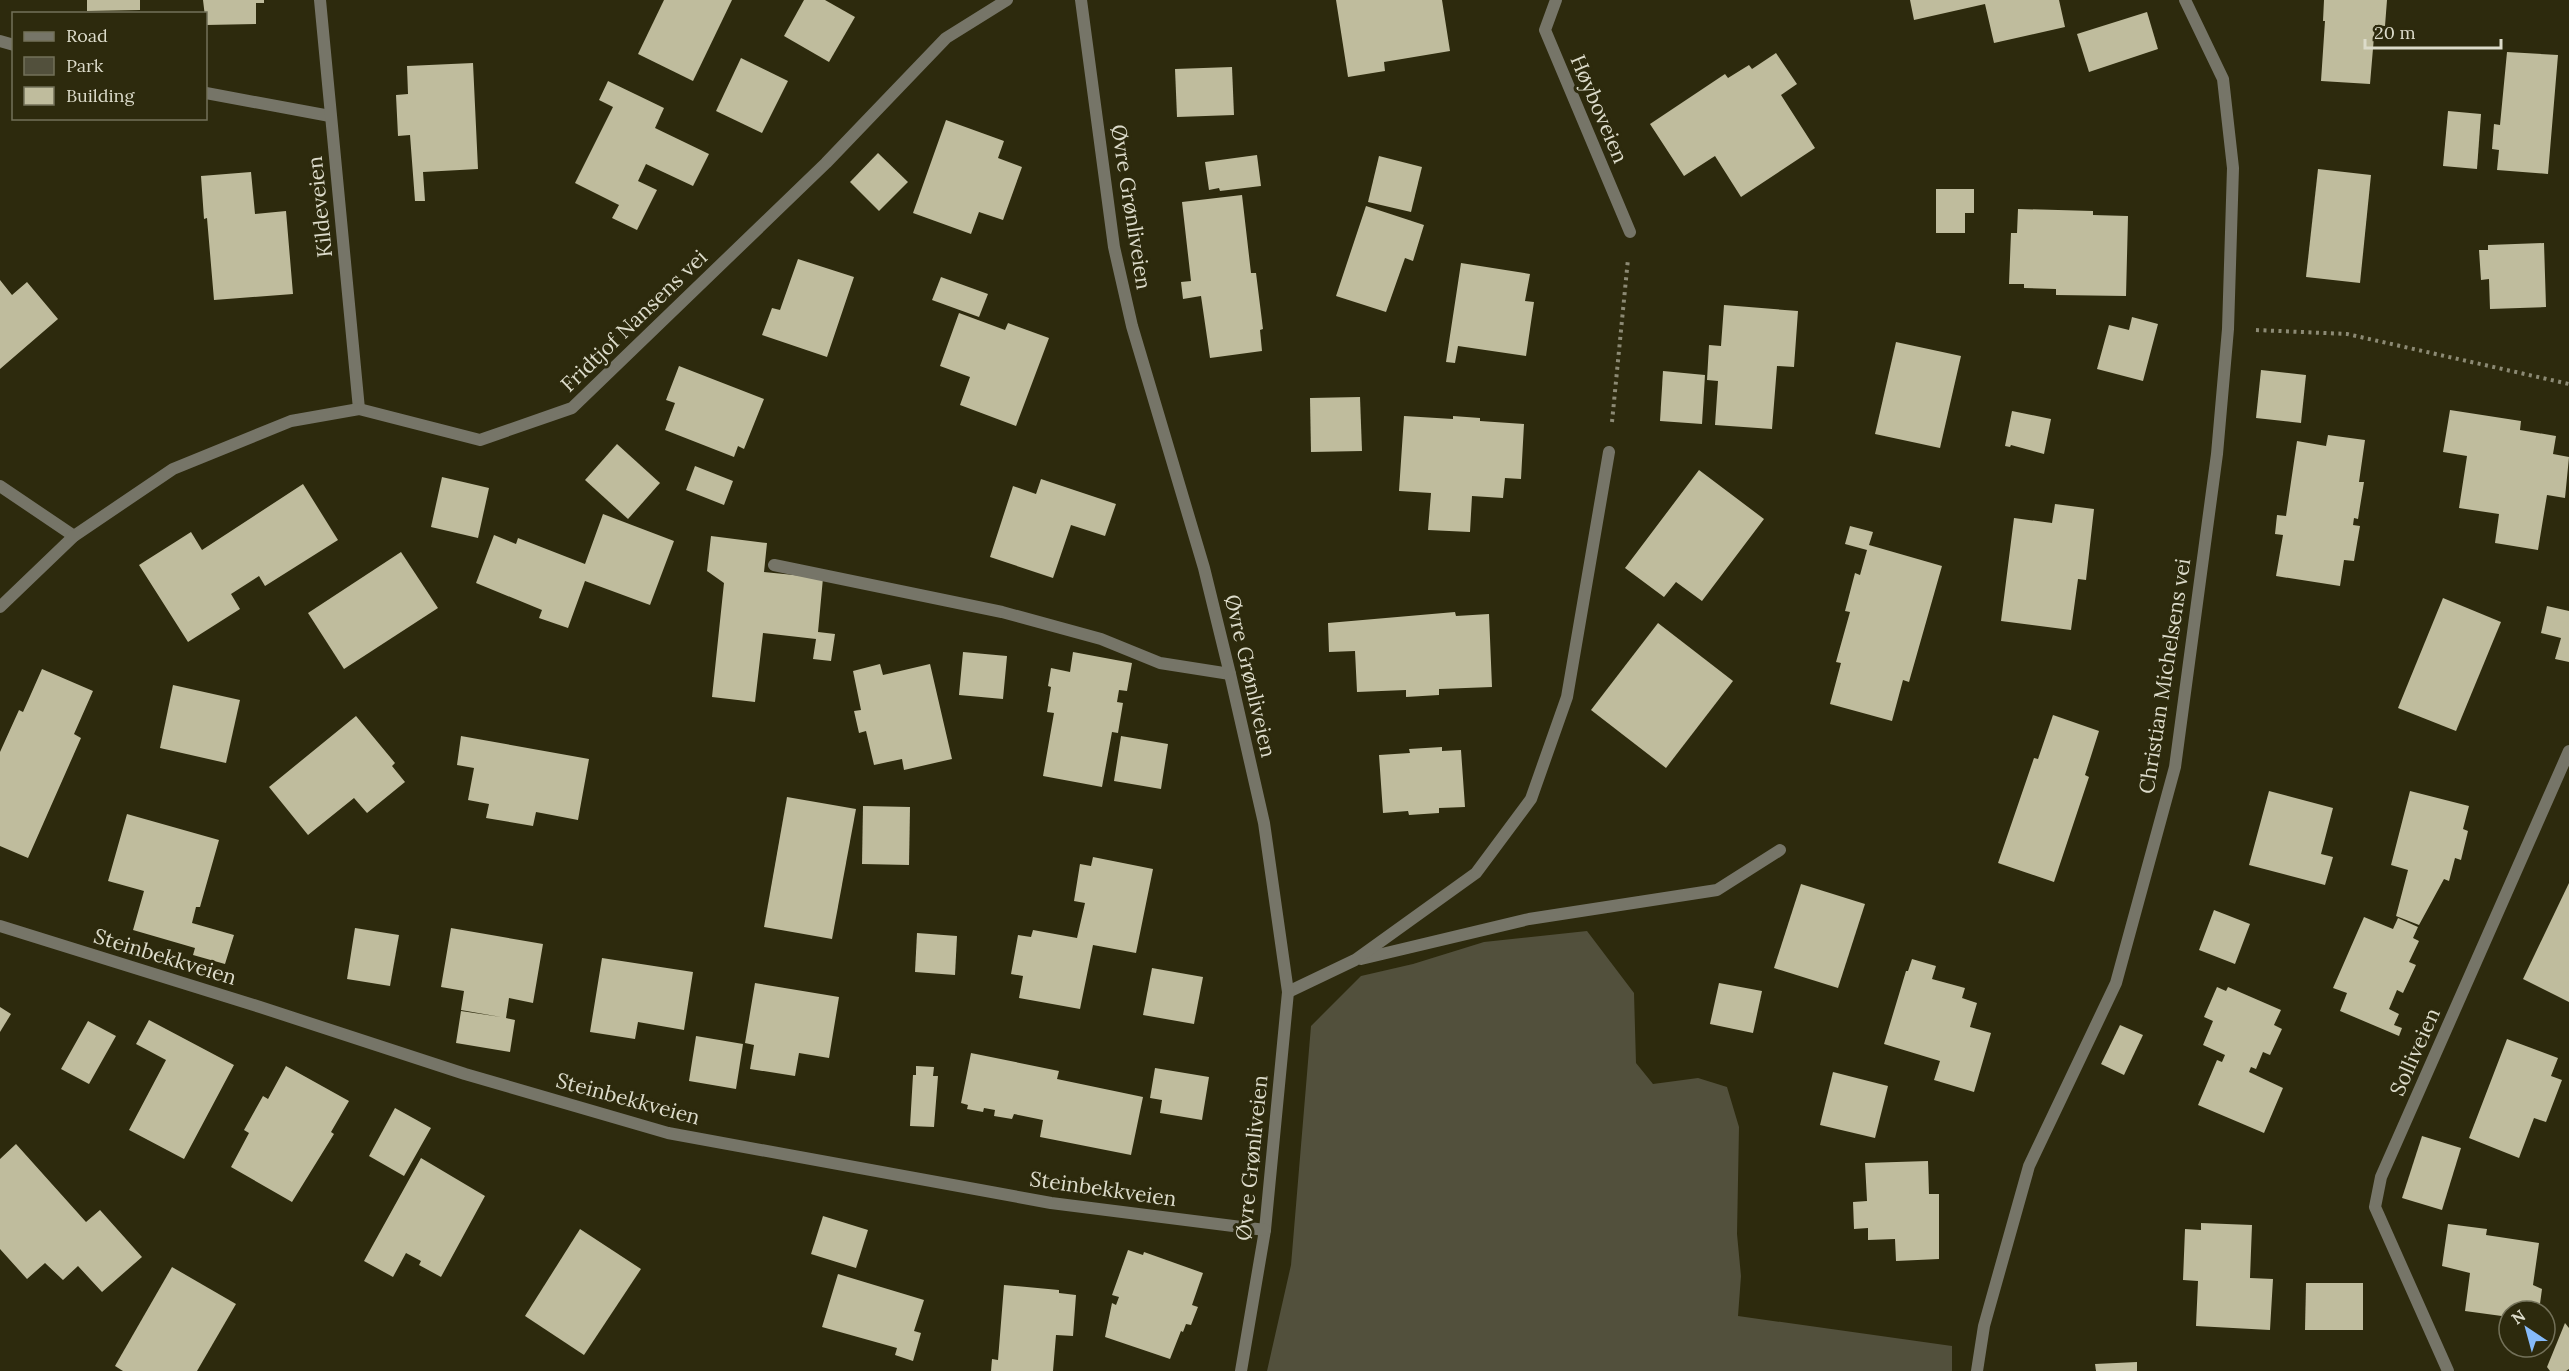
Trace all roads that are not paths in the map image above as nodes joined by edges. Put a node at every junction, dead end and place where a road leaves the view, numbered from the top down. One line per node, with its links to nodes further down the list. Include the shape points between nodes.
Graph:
1 (320, 0): 7 (street, Kildeveien)
2 (1007, 0): 9 (street, Fridtjof Nansens vei, via 946,38 825,163 572,408 480,440)
3 (1081, 0): 15 (street, Øvre Grønliveien, via 1114,247 1132,326 1204,568)
4 (1556, 0): 8 (street, Høyboveien, via 1545,30)
5 (2185, 0): 23 (street, Christian Michelsens vei, via 2223,79 2233,168 2228,330 2217,454 2175,767 2116,983 2029,1166 1984,1326)
6 (207, 93): 7 (street)
7 (330, 116): 9 (street, Kildeveien)
8 (1630, 232)
9 (359, 410): 12 (street, Fridtjof Nansens vei, via 291,421 173,469)
10 (1609, 452): 19 (street, via 1567,697 1531,799 1476,873)
11 (0, 486): 12 (street)
12 (74, 536): 14 (street, Fridtjof Nansens vei)
13 (774, 565): 15 (street, via 1002,612 1101,639 1160,663)
14 (0, 607)
15 (1230, 674): 20 (street, Øvre Grønliveien, via 1264,823)
16 (2569, 751): 24 (street, Solliveien, via 2381,1177 2375,1207)
17 (1780, 850): 19 (street, via 1717,890 1529,919)
18 (0, 926): 21 (street, Steinbekkveien, via 465,1074 668,1133 1051,1203)
19 (1355, 960): 20 (street)
20 (1288, 992): 21 (street, Øvre Grønliveien)
21 (1265, 1230): 22 (street, Øvre Grønliveien)
22 (1241, 1371)
23 (1977, 1371)
24 (2448, 1371)

